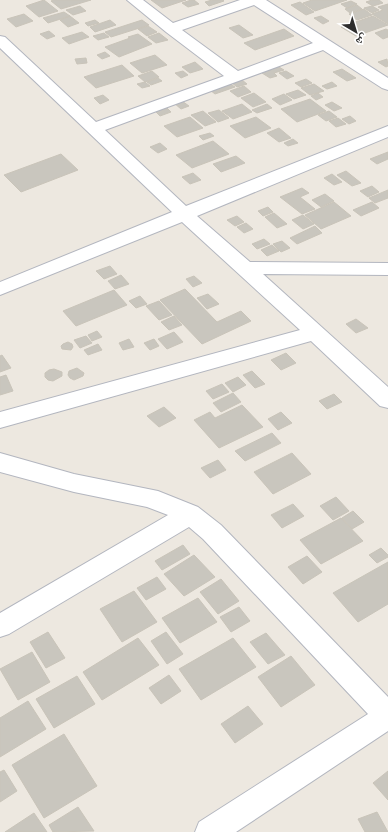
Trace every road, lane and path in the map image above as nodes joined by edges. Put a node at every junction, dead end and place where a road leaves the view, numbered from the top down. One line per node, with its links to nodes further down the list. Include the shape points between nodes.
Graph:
1 (134, 0): 3 (street)
2 (255, 0): 3 (street); 5 (street)
3 (171, 30): 6 (street)
4 (0, 40): 8 (street)
5 (326, 44): 6 (street); 7 (street)
6 (236, 77): 8 (street)
7 (388, 85)
8 (94, 128): 10 (street)
9 (388, 131): 10 (street)
10 (184, 214): 11 (street); 13 (street)
11 (245, 268): 12 (street); 14 (street)
12 (388, 269)
13 (0, 289)
14 (315, 333): 15 (street); 16 (street)
15 (388, 400)
16 (0, 420)
17 (0, 462): 18 (street, via 74,483 150,498)
18 (190, 514): 19 (street); 20 (street, via 212,532)
19 (0, 626)
20 (388, 716): 21 (street)
21 (210, 832)

